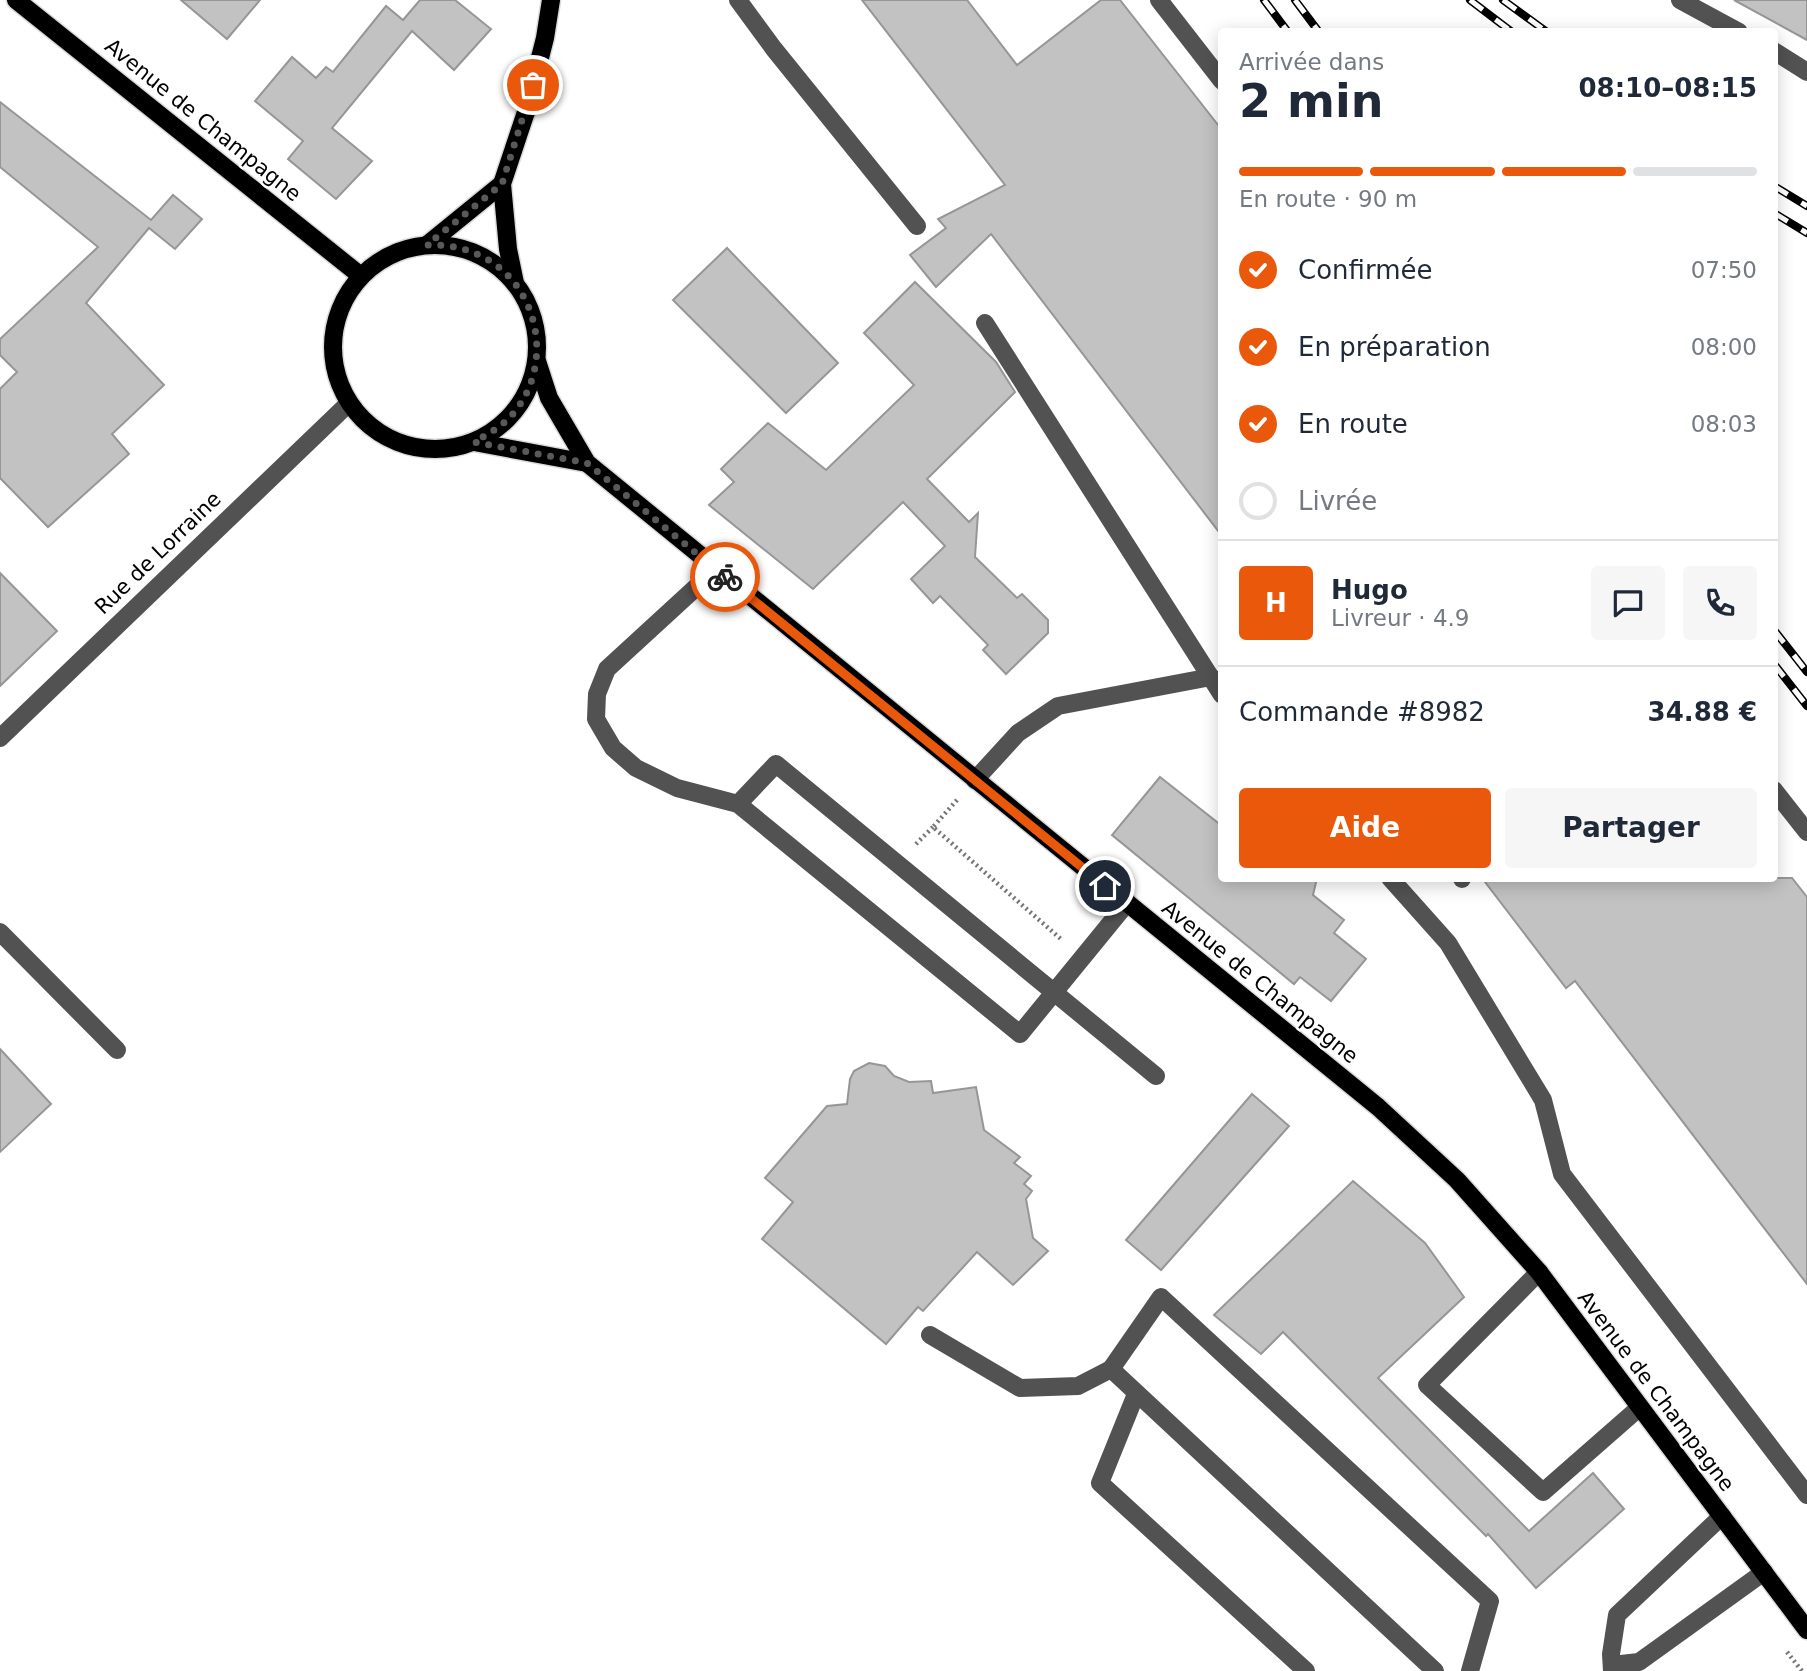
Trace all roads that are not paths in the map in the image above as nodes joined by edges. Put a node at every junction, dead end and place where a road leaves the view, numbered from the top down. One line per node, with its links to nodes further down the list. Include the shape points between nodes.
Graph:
1 (16, 0): 13 (main road, Avenue de Champagne)
2 (551, 0): 10 (main road, via 527,109)
3 (738, 0): 11 (street)
4 (1159, 0): 9 (street)
5 (1680, 0): 6 (street)
6 (1732, 28)
7 (1778, 53): 8 (street)
8 (1805, 70)
9 (1218, 76)
10 (502, 184): 12 (main road); 14 (main road)
11 (917, 226)
12 (427, 245): 13 (main road, via 403,250); 14 (main road, via 476,253 498,266)
13 (361, 276): 17 (main road, via 342,305 333,337 335,371)
14 (515, 284): 16 (main road, via 530,307 537,333)
15 (985, 323): 21 (street)
16 (537, 361): 18 (main road, via 530,387 516,410 498,429); 19 (main road, Avenue de Champagne, via 549,398)
17 (349, 403): 18 (main road, via 391,440 447,449); 23 (street, Rue de Lorraine)
18 (474, 442): 19 (main road, Avenue de Champagne)
19 (587, 463): 20 (main road, Avenue de Champagne)
20 (716, 569): 24 (main road, Avenue de Champagne); 26 (street, via 607,669 597,694 596,719 613,748 636,768 677,788)
21 (1211, 677): 22 (street); 24 (street, via 1058,706 1018,733)
22 (1218, 688)
23 (0, 738)
24 (975, 780): 29 (main road, Avenue de Champagne)
25 (1778, 795): 27 (street)
26 (738, 804): 31 (street, via 1020,1034); 31 (street, via 776,764)
27 (1807, 832)
28 (1394, 882): 39 (street, via 1448,943 1543,1100 1562,1174)
29 (1126, 903): 31 (street); 34 (main road, Avenue de Champagne, via 1378,1107 1457,1180)
30 (0, 932): 32 (street)
31 (1054, 995): 33 (street)
32 (117, 1050)
33 (1156, 1076)
34 (1539, 1272): 38 (main road, Avenue de Champagne); 38 (street, via 1427,1385 1543,1492)
35 (930, 1335): 36 (street, via 1020,1388 1079,1386)
36 (1111, 1369): 37 (street); 46 (street, via 1161,1297 1490,1601)
37 (1136, 1394): 44 (street, via 1100,1483); 45 (street)
38 (1640, 1407): 40 (main road, Avenue de Champagne)
39 (1807, 1495)
40 (1722, 1516): 41 (main road, Avenue de Champagne); 43 (street, via 1618,1615)
41 (1764, 1572): 42 (main road, Avenue de Champagne); 43 (street, via 1639,1662)
42 (1807, 1630)
43 (1612, 1668)
44 (1306, 1671)
45 (1435, 1671)
46 (1470, 1671)

